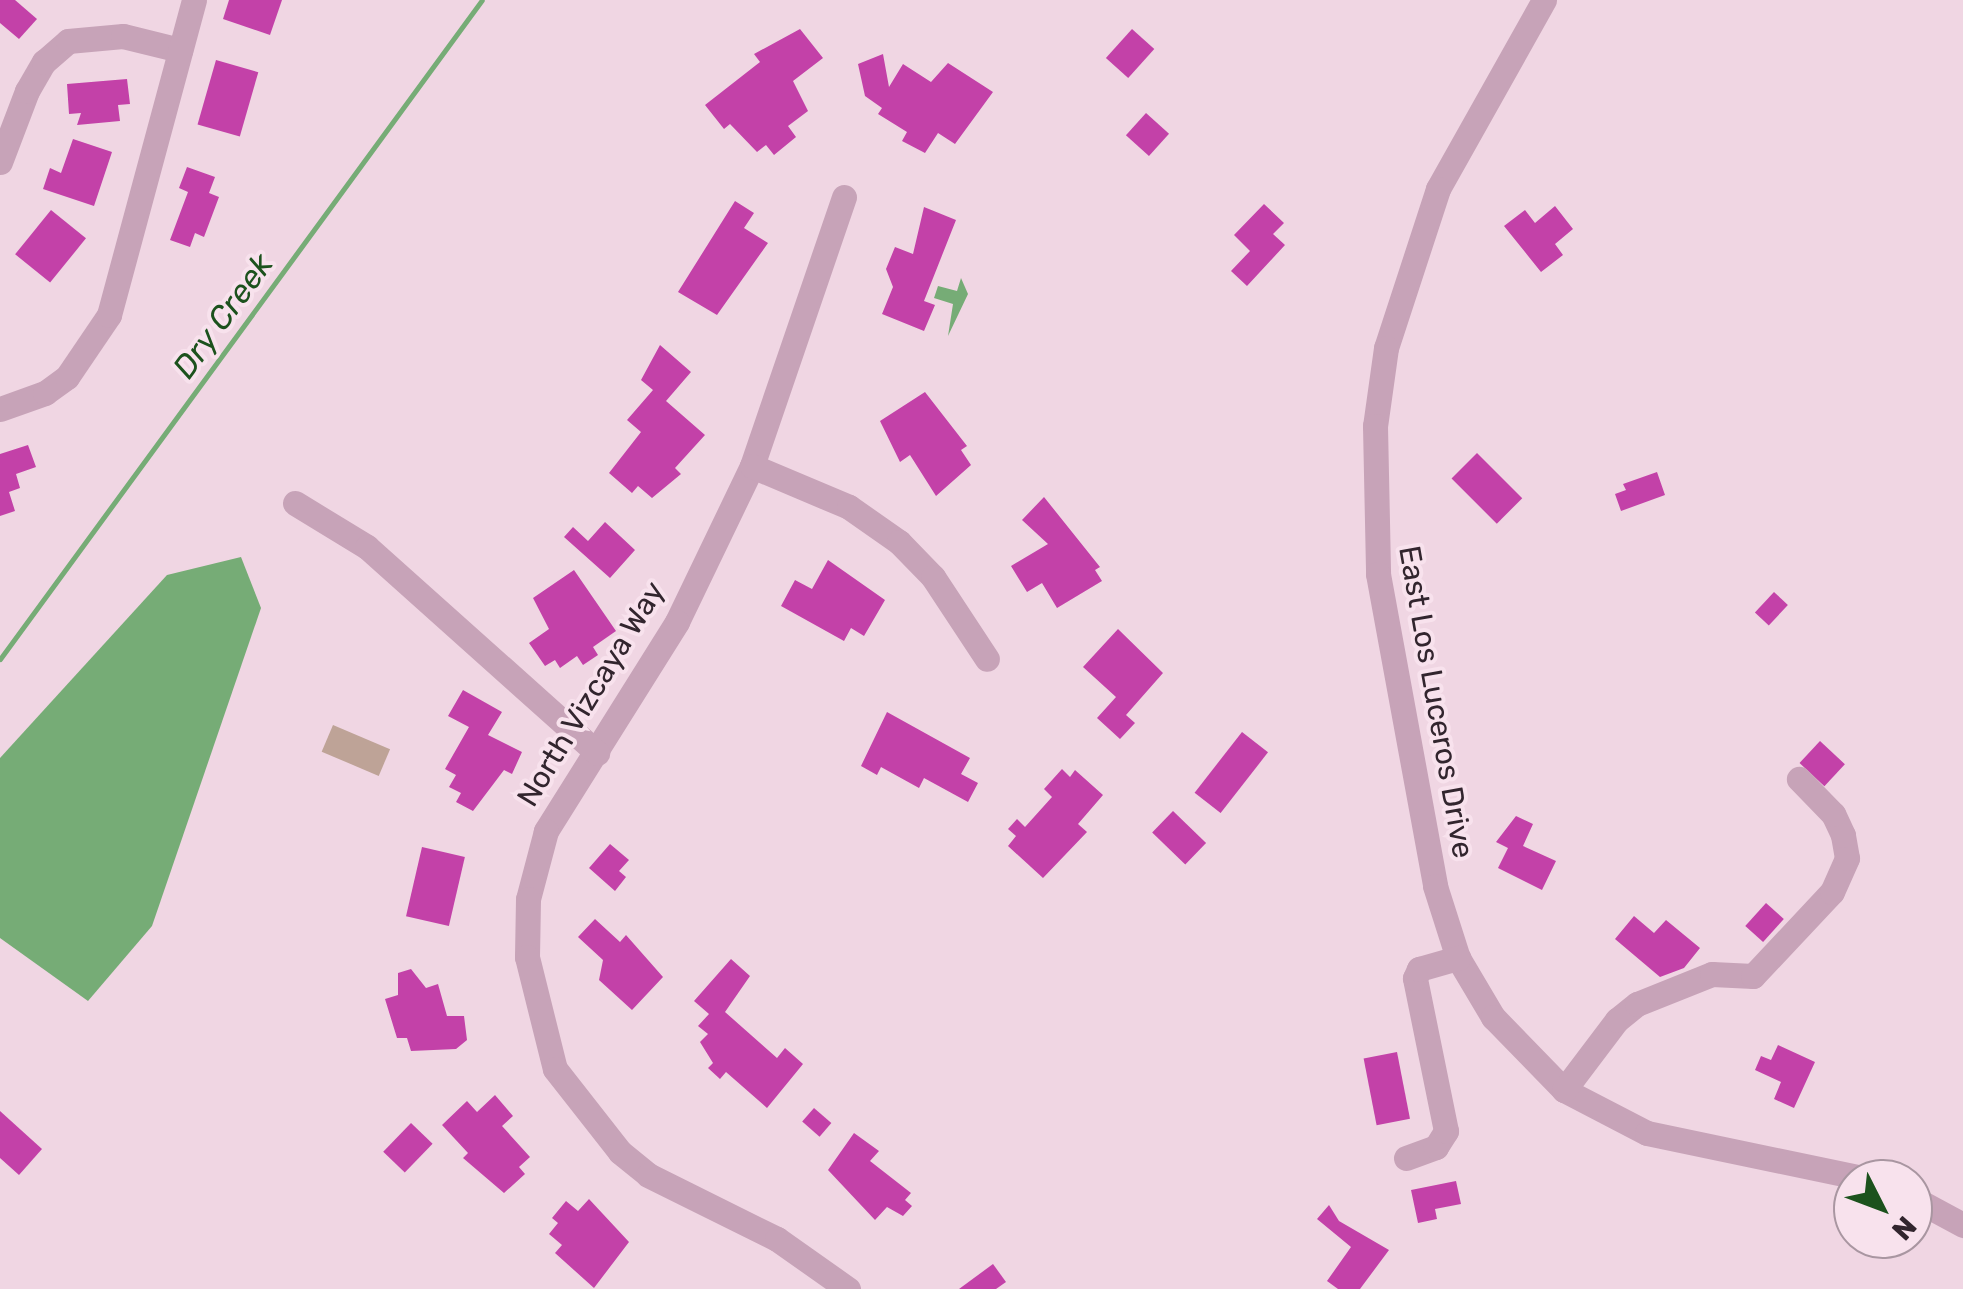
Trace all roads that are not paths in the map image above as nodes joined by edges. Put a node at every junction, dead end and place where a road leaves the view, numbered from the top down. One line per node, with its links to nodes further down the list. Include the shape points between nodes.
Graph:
1 (194, 0): 3 (street)
2 (1544, 0): 12 (street, East Los Luceros Drive, via 1470,128 1416,244 1386,348 1375,426 1378,574 1435,886)
3 (180, 50): 4 (street, via 123,36 68,41 27,90); 6 (street, via 109,315 67,377 45,393)
4 (0, 162)
5 (844, 196): 7 (street, North Vizcaya Way)
6 (0, 408)
7 (752, 466): 9 (street, via 849,507 899,542 934,577); 10 (street, North Vizcaya Way, via 677,622)
8 (294, 503): 10 (street, via 366,546)
9 (987, 659)
10 (597, 754): 18 (street, North Vizcaya Way, via 546,830 528,899 533,992 555,1069 609,1139 648,1175 776,1239)
11 (1800, 779): 13 (street, via 1843,835 1846,858 1832,892 1753,976 1712,974 1637,1004 1616,1020)
12 (1458, 958): 13 (street, East Los Luceros Drive, via 1493,1018); 14 (street, via 1419,969 1414,978 1446,1131 1436,1147)
13 (1564, 1090): 15 (street, East Los Luceros Drive, via 1646,1133)
14 (1406, 1158)
15 (1833, 1172)
16 (1933, 1209): 17 (street)
17 (1963, 1226)
18 (848, 1289)

